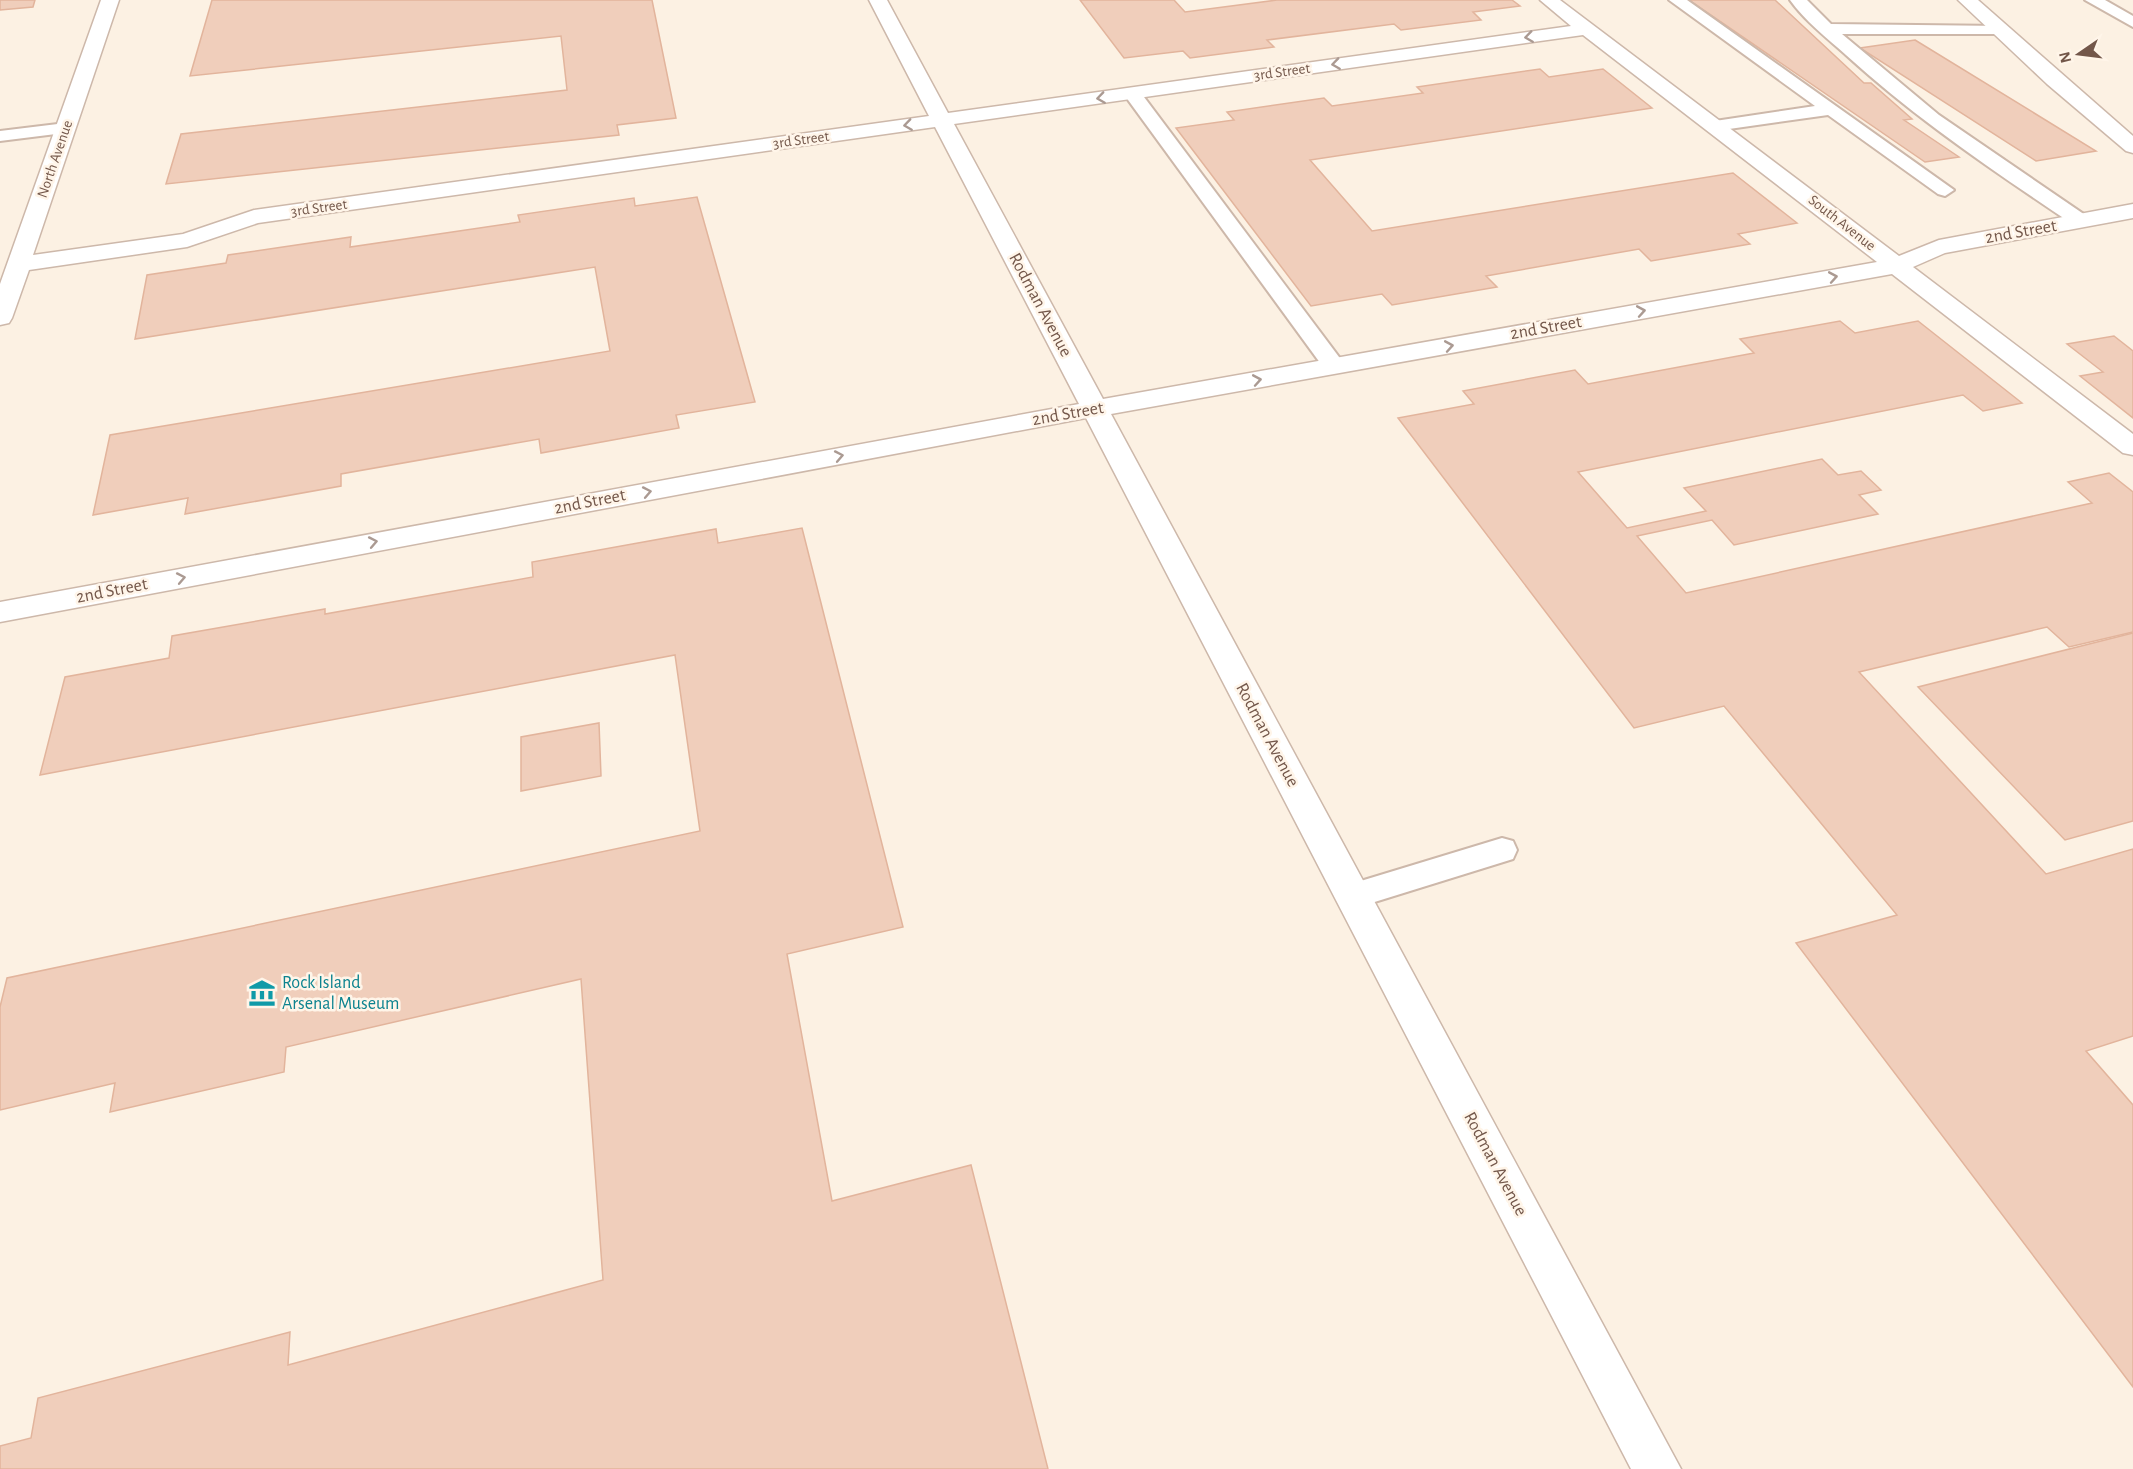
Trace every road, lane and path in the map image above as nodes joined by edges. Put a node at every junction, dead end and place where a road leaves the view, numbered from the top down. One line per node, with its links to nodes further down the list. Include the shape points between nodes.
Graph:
1 (110, 0): 16 (street, North Avenue)
2 (878, 0): 14 (street, Rodman Avenue)
3 (1549, 0): 9 (street, South Avenue)
4 (1677, 0): 13 (lane)
5 (1798, 0): 10 (lane)
6 (1967, 0): 11 (street)
7 (2092, 0): 8 (lane)
8 (2133, 21)
9 (1587, 29): 12 (street, 3rd Street, one-way to 12); 15 (street, South Avenue)
10 (1826, 29): 11 (lane); 21 (lane, via 1948,131)
11 (1997, 29): 18 (street)
12 (1132, 93): 14 (street, 3rd Street, one-way to 14); 25 (lane)
13 (1832, 110): 15 (lane); 19 (lane)
14 (942, 120): 22 (street, 3rd Street, one-way to 22, via 254,217 187,240); 26 (street, Rodman Avenue)
15 (1715, 126): 23 (street, South Avenue)
16 (66, 128): 17 (lane); 22 (street, North Avenue)
17 (0, 136)
18 (2133, 147)
19 (1945, 190)
20 (2133, 211): 21 (street, 2nd Street)
21 (2081, 221): 23 (street, 2nd Street, via 1939,247)
22 (18, 264): 24 (street, North Avenue)
23 (1897, 266): 25 (street, 2nd Street, one-way to 23); 27 (street, South Avenue)
24 (0, 318)
25 (1334, 366): 26 (street, 2nd Street, one-way to 25)
26 (1094, 409): 28 (street, 2nd Street, one-way to 26); 30 (street, Rodman Avenue)
27 (2133, 447)
28 (0, 612)
29 (1502, 850): 30 (lane)
30 (1352, 896): 31 (street, Rodman Avenue)
31 (1657, 1469)

